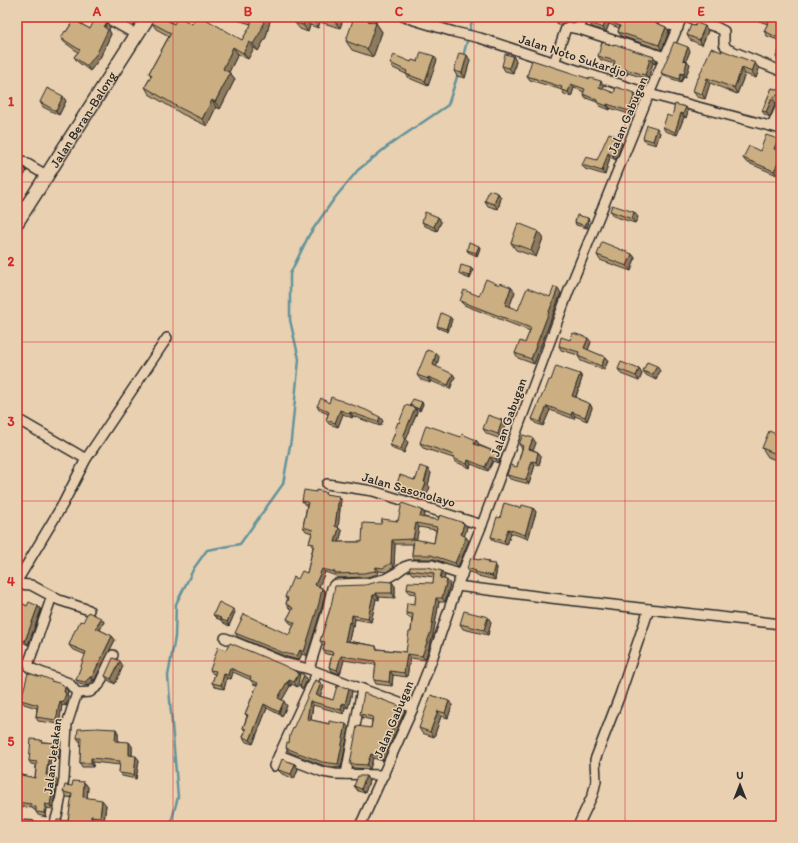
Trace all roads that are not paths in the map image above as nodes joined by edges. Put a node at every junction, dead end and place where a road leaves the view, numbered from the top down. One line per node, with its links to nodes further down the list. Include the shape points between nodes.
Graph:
1 (105, 17): 10 (street)
2 (148, 17): 10 (main road, Jalan Beran-Balong)
3 (404, 17): 12 (street, Jalan Noto Sukardjo, via 480,38)
4 (583, 17): 9 (street)
5 (649, 17): 8 (street)
6 (682, 17): 8 (street, Jalan Gabugan)
7 (686, 17): 13 (street, via 724,32 724,44 727,49)
8 (678, 28): 11 (street, Jalan Gabugan)
9 (579, 29): 11 (street); 12 (street, via 566,28)
10 (138, 35): 18 (main road, Jalan Beran-Balong)
11 (665, 57): 14 (street, Jalan Gabugan)
12 (554, 63): 14 (street, Jalan Noto Sukardjo)
13 (781, 71)
14 (649, 94): 16 (street, Jalan Noto Sukardjo); 24 (street, Jalan Gabugan, via 569,290)
15 (781, 106): 16 (street)
16 (776, 128)
17 (17, 158): 18 (street)
18 (46, 175): 19 (main road, Jalan Beran-Balong)
19 (17, 222)
20 (168, 338): 22 (street)
21 (17, 419): 22 (street)
22 (86, 459): 26 (street)
23 (328, 484): 24 (street, Jalan Sasonolayo, via 373,491)
24 (482, 525): 25 (street, Jalan Gabugan)
25 (462, 575): 27 (street, Jalan Gabugan); 34 (street, via 432,565 410,565 385,579 334,585)
26 (17, 583): 28 (street, via 31,585)
27 (457, 586): 29 (street); 37 (street, Jalan Gabugan)
28 (52, 596): 30 (street); 36 (street, via 29,662 30,668 69,683)
29 (649, 609): 31 (street); 46 (street, via 595,760 596,782 593,794)
30 (89, 610)
31 (781, 624)
32 (225, 638): 34 (street)
33 (113, 655): 36 (street, via 99,685 90,692)
34 (313, 671): 35 (street); 38 (street)
35 (362, 689): 37 (street); 40 (street)
36 (77, 693): 44 (street, Jalan Jetakan, via 67,724 64,779)
37 (413, 708): 41 (street, Jalan Gabugan)
38 (279, 756): 39 (street); 40 (street, via 323,772)
39 (274, 766)
40 (346, 774): 41 (street)
41 (384, 775): 45 (street, Jalan Gabugan)
42 (17, 825): 43 (street)
43 (32, 826)
44 (54, 826)
45 (360, 826)
46 (578, 826)

